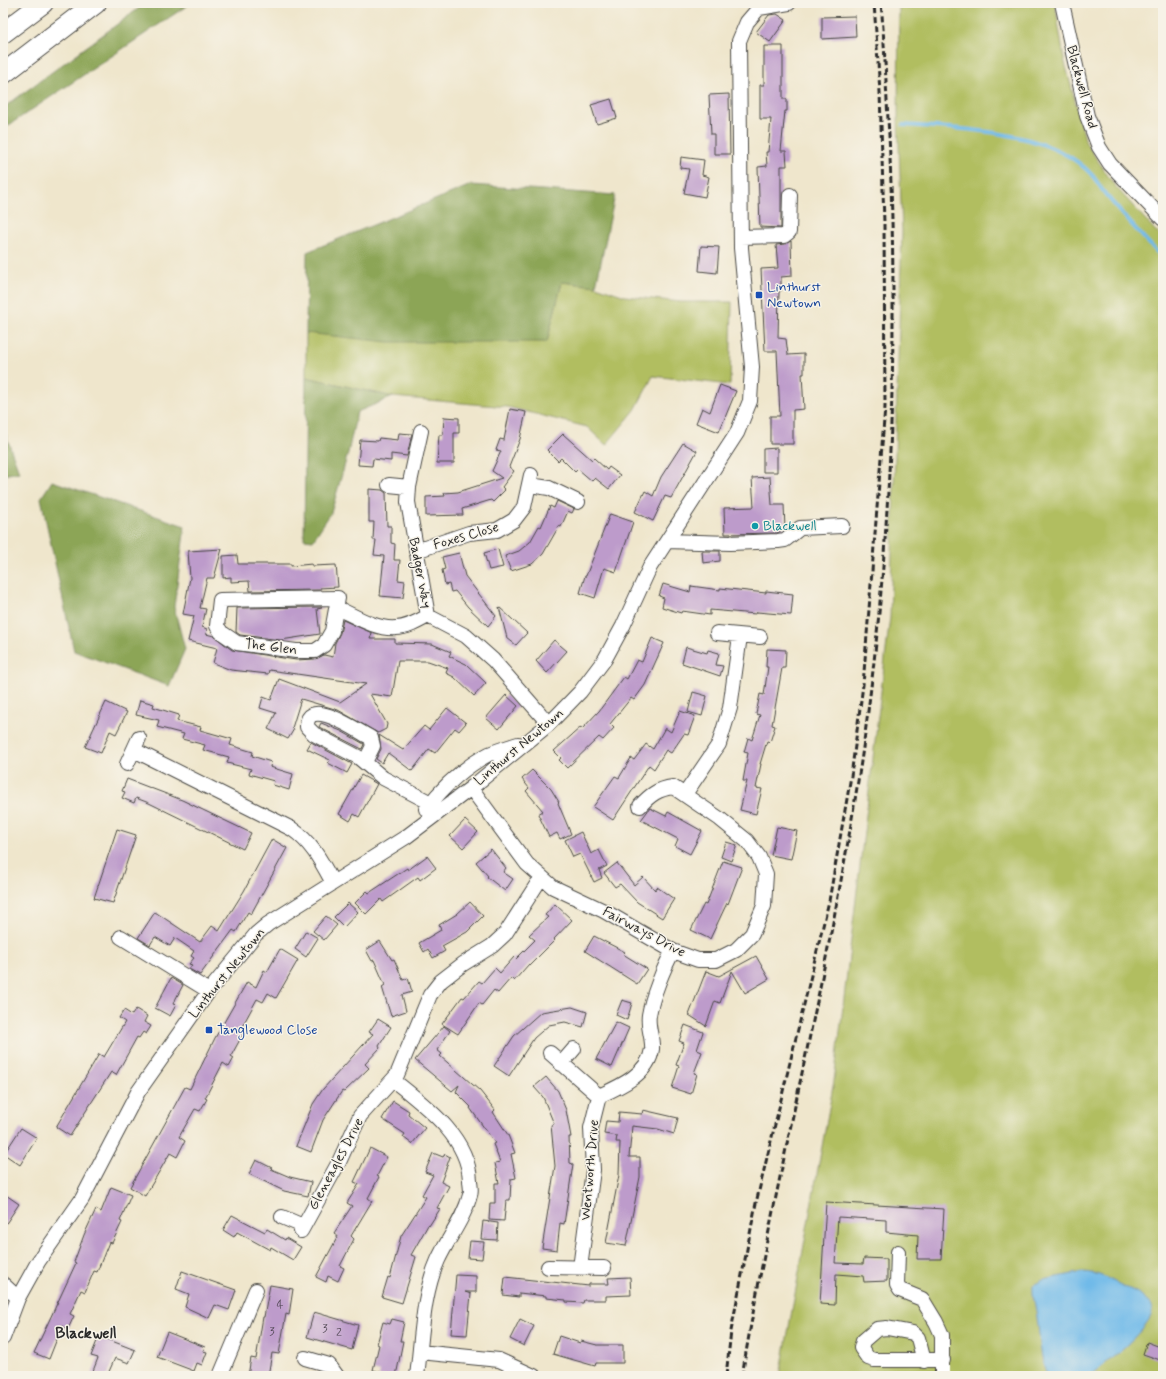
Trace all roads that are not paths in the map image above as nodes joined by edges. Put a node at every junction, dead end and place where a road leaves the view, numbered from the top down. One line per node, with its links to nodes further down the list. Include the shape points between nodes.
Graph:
1 (43, 3): 5 (highway)
2 (96, 3): 6 (highway)
3 (789, 3): 9 (street, Linthurst Newtown, via 759,8 747,22 739,41)
4 (1062, 3): 8 (street, Blackwell Road, via 1087,116 1100,147 1110,164)
5 (3, 33)
6 (3, 74)
7 (790, 195): 9 (street, via 789,232 784,236)
8 (1163, 219)
9 (741, 237): 15 (street, Linthurst Newtown, via 752,368 750,401 734,439)
10 (421, 431): 12 (street, Badger Way)
11 (389, 485): 12 (street)
12 (409, 487): 16 (street, Badger Way, via 408,502)
13 (578, 502): 16 (street, Foxes Close, via 530,480 524,507 514,520 497,530 469,533)
14 (842, 526): 15 (street, via 800,528 785,540 778,541)
15 (667, 541): 22 (street, Linthurst Newtown, via 650,567 605,659 580,692)
16 (416, 551): 18 (street, Badger Way)
17 (337, 608): 17 (street, The Glen, via 338,598 220,600 217,626 236,643 315,651 324,645 332,631); 18 (street, The Glen, via 381,627 396,628)
18 (428, 616): 22 (street, Badger Way, via 466,636 493,660)
19 (717, 633): 20 (street)
20 (740, 636): 21 (street); 27 (street, via 730,708 719,744)
21 (760, 637)
22 (549, 724): 23 (street, Linthurst Newtown)
23 (528, 741): 26 (street, Linthurst Newtown); 28 (street, via 489,754 473,764 456,776)
24 (365, 762): 28 (street, via 383,778)
25 (127, 764): 32 (street, via 136,744 292,829 304,837 316,851)
26 (471, 788): 30 (street, Linthurst Newtown); 31 (street, Fairways Drive, via 527,864)
27 (679, 790): 29 (street, via 663,788 650,794); 34 (street, Fairways Drive, via 747,841 759,857 766,874 764,906 752,934 736,950 716,960 698,960)
28 (431, 803): 30 (street)
29 (640, 806)
30 (406, 837): 32 (street, Linthurst Newtown)
31 (541, 878): 34 (street, Fairways Drive, via 604,911); 39 (street, Gleneagles Drive, via 505,934 441,981 430,995)
32 (333, 883): 35 (street, Linthurst Newtown, via 256,934)
33 (120, 937): 35 (street)
34 (673, 952): 40 (street, via 666,964 649,1014 648,1027 652,1048 648,1062 624,1084)
35 (209, 992): 48 (street, Linthurst Newtown, via 138,1092 82,1199 38,1262)
36 (574, 1049): 38 (street)
37 (550, 1053): 38 (street)
38 (561, 1064): 40 (street)
39 (393, 1080): 41 (street, Gleneagles Drive, via 360,1116 339,1162 302,1229); 50 (street, via 428,1108 452,1135 463,1153 470,1173 471,1194 462,1217 438,1261 426,1300)
40 (599, 1096): 44 (street, Wentworth Drive, via 591,1128 593,1170)
41 (282, 1217)
42 (898, 1252): 52 (street, via 897,1285 900,1290 922,1299 942,1335)
43 (548, 1267): 44 (street)
44 (580, 1268): 45 (street)
45 (604, 1268)
46 (3, 1284): 48 (street)
47 (256, 1290): 54 (street)
48 (18, 1298): 49 (street, Linthurst Newtown)
49 (3, 1338)
50 (420, 1352): 56 (street); 57 (street, via 498,1360)
51 (305, 1358): 55 (street, via 329,1366)
52 (943, 1360): 53 (street); 58 (street)
53 (924, 1361)
54 (220, 1376)
55 (337, 1376)
56 (417, 1376)
57 (534, 1376)
58 (942, 1376)

